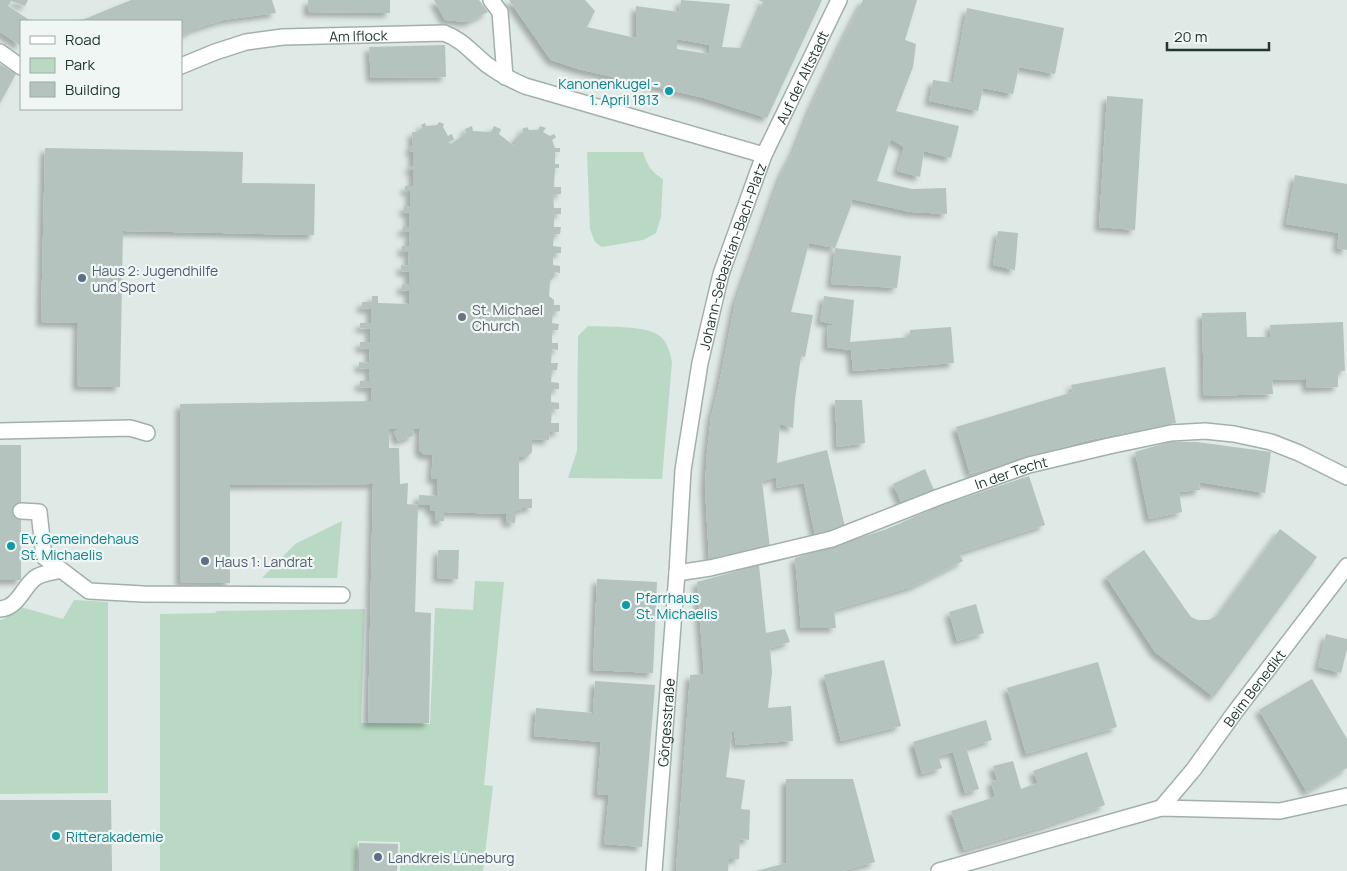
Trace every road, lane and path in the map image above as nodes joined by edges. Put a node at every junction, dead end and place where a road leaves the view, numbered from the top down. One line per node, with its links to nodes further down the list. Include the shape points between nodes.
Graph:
1 (491, 0): 6 (street, via 500,12)
2 (839, 0): 8 (street, Auf der Altstadt)
3 (0, 52): 4 (street)
4 (20, 66)
5 (182, 66): 6 (street, Am Iflock, via 246,42 283,37 444,33 458,38)
6 (505, 77): 7 (street, Am Iflock)
7 (525, 86): 8 (street, Johann-Sebastian-Bach-Platz)
8 (764, 155): 15 (street, Johann-Sebastian-Bach-Platz, via 721,274 700,363 683,470)
9 (0, 431): 10 (street, via 130,428)
10 (147, 433)
11 (1347, 477): 15 (street, In der Techt, via 1271,442 1205,431 1171,433 1029,466 832,539)
12 (21, 511): 14 (street, via 39,512 44,557)
13 (1347, 566): 19 (street, Beim Benedikt)
14 (61, 570): 16 (street, via 89,591); 17 (street, via 35,578 19,599)
15 (677, 574): 20 (street, Görgesstraße)
16 (342, 595)
17 (0, 609)
18 (1347, 796): 19 (street, via 1280,811)
19 (1161, 808): 21 (street)
20 (651, 869)
21 (939, 871)

